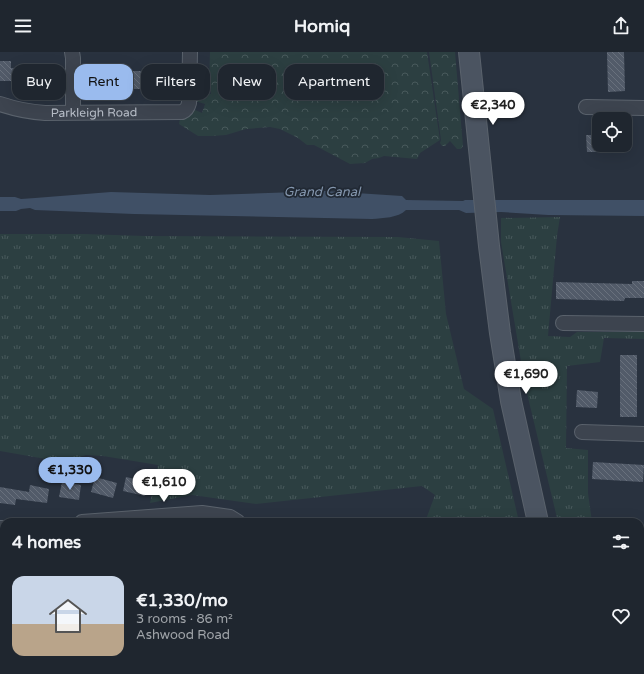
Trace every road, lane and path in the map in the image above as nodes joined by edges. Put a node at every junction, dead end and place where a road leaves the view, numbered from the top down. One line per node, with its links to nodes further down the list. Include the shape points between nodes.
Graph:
1 (72, 52): 7 (street)
2 (190, 52): 7 (street, Parkleigh Road, via 190,93 185,111)
3 (469, 52): 14 (main road, via 500,333 511,401)
4 (0, 104): 7 (street, Parkleigh Road, via 31,112)
5 (586, 107): 6 (street)
6 (644, 108)
7 (72, 112)
8 (563, 323): 9 (street)
9 (644, 324)
10 (582, 432): 11 (street)
11 (644, 434)
12 (135, 518): 13 (street, via 202,513)
13 (232, 518)
14 (537, 518)

